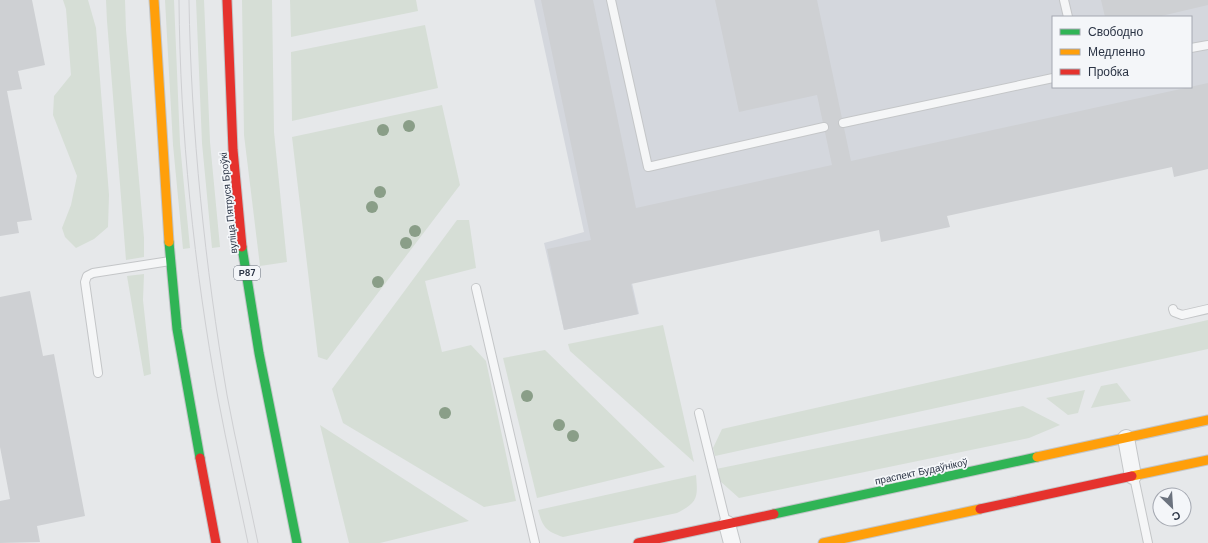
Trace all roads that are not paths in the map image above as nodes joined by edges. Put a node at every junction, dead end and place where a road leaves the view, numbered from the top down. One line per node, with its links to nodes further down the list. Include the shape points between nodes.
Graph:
1 (154, 0): 11 (main road)
2 (227, 0): 23 (main road, вуліца Пятруся Броўкі / Р87, via 231,124 241,238 264,389)
3 (611, 0): 10 (lane, via 648,167)
4 (1064, 0): 5 (lane)
5 (1068, 16)
6 (1208, 45): 7 (lane)
7 (1192, 48)
8 (1052, 78): 9 (lane)
9 (843, 123)
10 (824, 127)
11 (170, 261): 15 (lane, via 87,276 85,282); 22 (main road, via 179,336)
12 (476, 288): 24 (lane)
13 (1173, 309): 14 (lane, via 1182,315)
14 (1208, 309)
15 (98, 373)
16 (699, 413): 21 (lane)
17 (1208, 420): 18 (main road, праспект Будаўнікоў)
18 (1126, 438): 20 (street); 21 (main road, праспект Будаўнікоў)
19 (1208, 460): 20 (main road)
20 (1133, 476): 27 (main road); 28 (lane)
21 (727, 524): 25 (main road, праспект Будаўнікоў); 26 (street)
22 (216, 543)
23 (297, 543)
24 (535, 543)
25 (638, 543)
26 (732, 543)
27 (823, 543)
28 (1148, 543)

